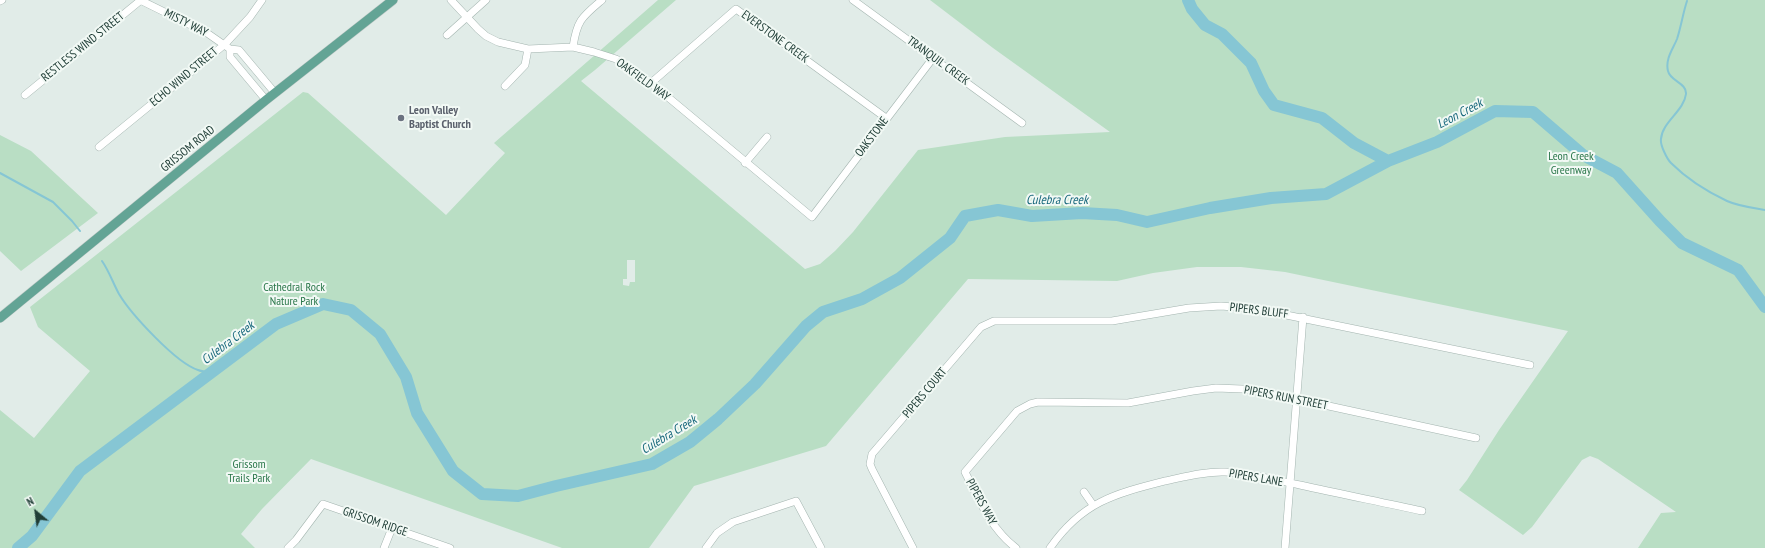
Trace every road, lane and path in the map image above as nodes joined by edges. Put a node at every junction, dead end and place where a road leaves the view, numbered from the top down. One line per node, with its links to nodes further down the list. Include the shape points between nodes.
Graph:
1 (141, 0): 10 (street, MISTY WAY, via 207,33); 17 (street, RESTLESS WIND STREET)
2 (262, 0): 10 (street, ECHO WIND STREET)
3 (393, 0): 16 (main road, GRISSOM ROAD)
4 (451, 0): 8 (street, OAKFIELD WAY)
5 (486, 0): 8 (street)
6 (602, 0): 11 (street, via 578,24)
7 (853, 0): 13 (street, TRANQUIL CREEK)
8 (466, 18): 9 (street); 12 (street, OAKFIELD WAY, via 486,36 511,46)
9 (447, 35)
10 (227, 47): 16 (street, MISTY WAY, via 239,50); 18 (street, via 230,57); 22 (street, ECHO WIND STREET)
11 (573, 48): 12 (street, OAKFIELD WAY); 14 (street, OAKFIELD WAY, via 616,59)
12 (528, 49): 15 (street, via 525,66)
13 (932, 58): 19 (street, OAKSTONE); 20 (street, TRANQUIL CREEK)
14 (651, 83): 19 (street, EVERSTONE CREEK, via 736,9); 23 (street, OAKFIELD WAY)
15 (505, 86)
16 (275, 93): 18 (main road, GRISSOM ROAD)
17 (24, 95)
18 (266, 100): 26 (main road, GRISSOM ROAD)
19 (886, 118): 24 (street, OAKSTONE)
20 (1022, 123)
21 (767, 137): 23 (street)
22 (99, 148)
23 (745, 163): 24 (street, OAKFIELD WAY)
24 (812, 217)
25 (1304, 317): 27 (street, PIPERS BLUFF, via 1221,306 1189,308 1112,321 999,320); 28 (street, PIPERS BLUFF); 29 (street)
26 (0, 318)
27 (985, 325): 42 (street, PIPERS COURT, via 872,454 870,464)
28 (1530, 365)
29 (1297, 400): 30 (street, PIPERS RUN STREET); 31 (street, PIPERS RUN STREET, via 1249,390 1216,388 1128,403 1038,402 1018,411); 32 (street)
30 (1476, 438)
31 (964, 472): 43 (street, PIPERS WAY, via 992,523)
32 (1290, 484): 34 (street, PIPERS LANE, via 1255,475 1207,473 1123,492); 35 (street, PIPERS LANE); 45 (street)
33 (1084, 492): 34 (street)
34 (1093, 505): 44 (street, PIPERS LANE, via 1068,526)
35 (1422, 511)
36 (392, 528): 37 (street, GRISSOM RIDGE, via 323,504); 38 (street); 39 (street, GRISSOM RIDGE)
37 (288, 548)
38 (384, 548)
39 (450, 548)
40 (706, 548): 41 (street, via 717,533 733,522 796,501)
41 (821, 548)
42 (913, 548)
43 (1016, 548)
44 (1050, 548)
45 (1284, 548)

